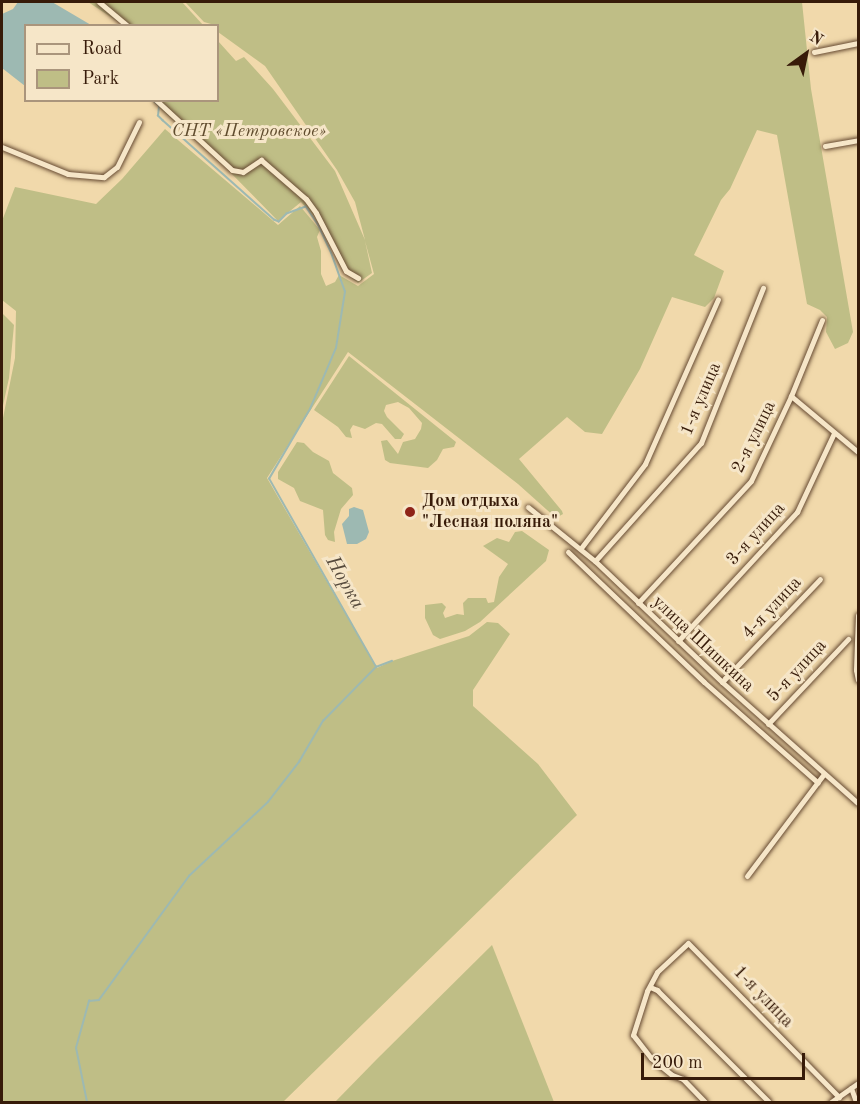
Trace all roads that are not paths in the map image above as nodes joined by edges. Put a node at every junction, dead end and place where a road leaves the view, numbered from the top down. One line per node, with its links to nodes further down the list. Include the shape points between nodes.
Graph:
1 (99, 2): 2 (street)
2 (126, 24)
3 (858, 43): 4 (street)
4 (814, 52)
5 (158, 102): 10 (street, via 232,170 243,172 261,160 306,199 346,272)
6 (139, 122): 9 (street, via 117,167 104,177 68,174)
7 (858, 140): 8 (street)
8 (825, 146)
9 (2, 147)
10 (358, 278)
11 (763, 288): 20 (street, 1-я улица, via 700,443)
12 (718, 299): 18 (street, via 645,464)
13 (822, 320): 14 (street, 2-я улица)
14 (791, 396): 15 (street); 22 (street, 2-я улица, via 745,489)
15 (834, 433): 16 (street); 25 (street, 3-я улица, via 797,512)
16 (858, 452)
17 (528, 507): 18 (street, улица Шишкина)
18 (581, 548): 20 (street, улица Шишкина)
19 (568, 552): 30 (street, via 704,682)
20 (595, 561): 22 (street, улица Шишкина)
21 (819, 579): 27 (street, 4-я улица)
22 (638, 603): 25 (street, улица Шишкина)
23 (858, 615): 26 (street)
24 (848, 639): 28 (street, 5-я улица)
25 (678, 641): 27 (street, улица Шишкина)
26 (858, 680)
27 (722, 682): 28 (street, улица Шишкина)
28 (768, 724): 29 (street, улица Шишкина)
29 (824, 774): 30 (street); 31 (street, улица Шишкина)
30 (818, 783): 32 (street)
31 (858, 803)
32 (747, 876)
33 (650, 987): 36 (street, 1-я улица, via 666,961 685,944 692,945); 37 (street, via 633,1030 634,1038 651,1058 683,1079); 38 (street)
34 (858, 1083): 35 (street)
35 (852, 1088): 36 (street); 40 (street)
36 (839, 1097): 39 (street)
37 (705, 1102)
38 (769, 1102)
39 (831, 1102)
40 (856, 1102)

